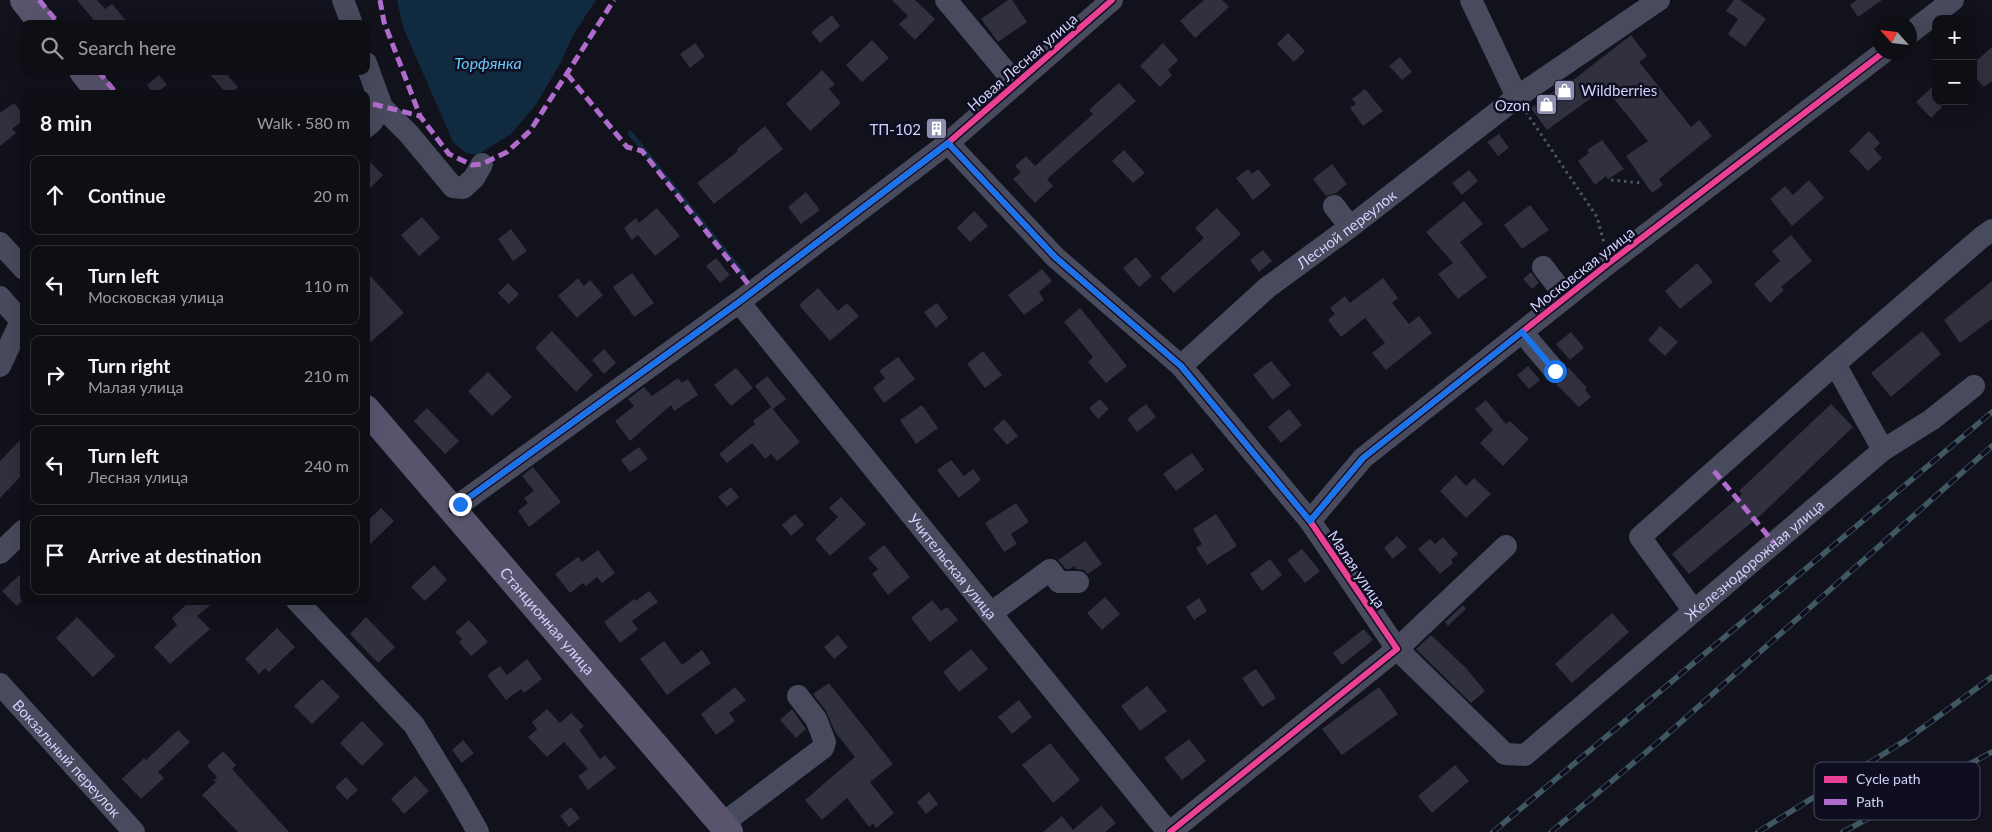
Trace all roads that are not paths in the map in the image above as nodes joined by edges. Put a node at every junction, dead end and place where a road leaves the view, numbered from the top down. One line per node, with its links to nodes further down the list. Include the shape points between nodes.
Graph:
1 (24, 0): 8 (main road)
2 (343, 0): 9 (street)
3 (946, 0): 14 (street)
4 (1112, 0): 14 (street, Новая Лесная улица)
5 (1471, 0): 16 (street)
6 (1659, 0): 16 (street, Лесной переулок)
7 (1953, 0): 10 (street)
8 (41, 20)
9 (350, 20)
10 (1917, 28)
11 (1874, 60): 28 (street, Московская улица)
12 (370, 74): 17 (street)
13 (86, 75): 15 (main road)
14 (1016, 84): 19 (street, Новая Лесная улица)
15 (98, 90)
16 (1517, 97): 22 (street, Лесной переулок)
17 (382, 107): 18 (street); 20 (street, via 410,134 453,187 463,188)
18 (370, 124)
19 (948, 143): 29 (street, Новая Лесная улица); 35 (street, Малая улица, via 1055,257)
20 (482, 164)
21 (1334, 206): 22 (street)
22 (1350, 227): 35 (street, Лесной переулок, via 1268,287)
23 (1992, 230): 33 (street)
24 (0, 243): 25 (street)
25 (20, 266)
26 (1543, 267): 28 (street)
27 (0, 297): 30 (street)
28 (1566, 297): 32 (street, Московская улица)
29 (739, 302): 40 (street, Новая Лесная улица); 48 (street, Учительская улица)
30 (20, 317)
31 (20, 326): 34 (street)
32 (1522, 332): 36 (street); 41 (street, Московская улица, via 1363,458)
33 (1835, 364): 39 (street); 47 (street, via 1640,537)
34 (0, 366)
35 (1181, 366): 41 (street, Малая улица)
36 (1555, 371)
37 (1974, 386): 39 (street, Железнодорожная улица, via 1931,420)
38 (370, 413): 40 (main road, Станционная улица)
39 (1883, 450): 47 (street, Железнодорожная улица)
40 (452, 508): 52 (main road, Станционная улица)
41 (1310, 521): 49 (street, Малая улица)
42 (20, 534): 44 (street)
43 (1506, 546): 49 (street)
44 (0, 553)
45 (1078, 582): 48 (street, via 1059,582 1050,570)
46 (300, 605): 54 (street, via 414,725)
47 (1694, 611): 49 (street, Железнодорожная улица, via 1525,755 1505,754)
48 (992, 614): 55 (street, Учительская улица)
49 (1397, 649): 55 (street)
50 (0, 684): 53 (street, Вокзальный переулок)
51 (798, 696): 52 (street, via 816,719 825,742 823,748)
52 (725, 828)
53 (134, 832)
54 (478, 832)
55 (1169, 832)

